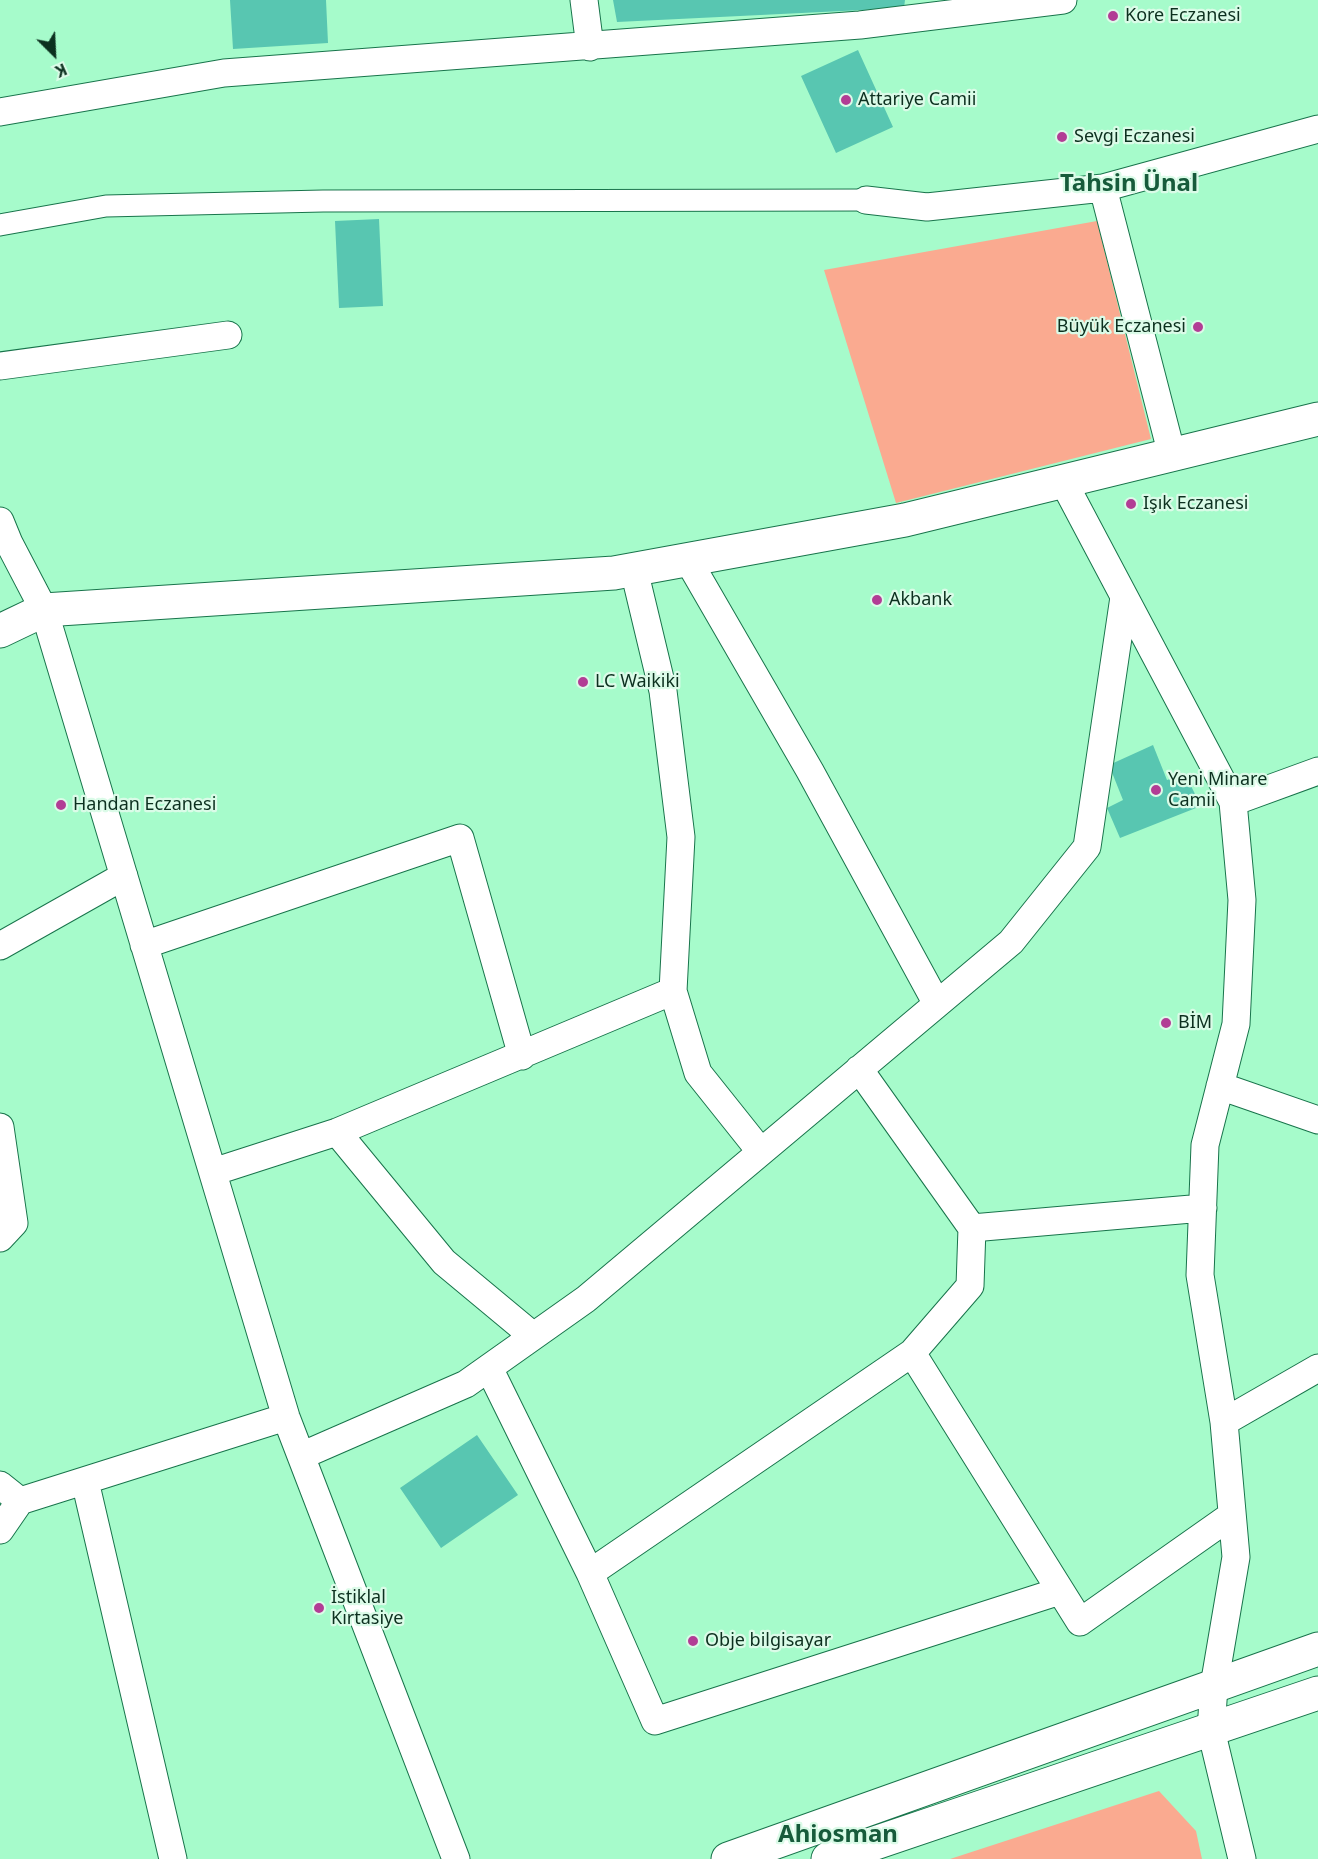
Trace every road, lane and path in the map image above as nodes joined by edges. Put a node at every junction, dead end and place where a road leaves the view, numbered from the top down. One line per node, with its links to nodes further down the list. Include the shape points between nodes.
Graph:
1 (584, 0): 3 (street)
2 (1063, 0): 3 (street, via 860,25)
3 (590, 47): 4 (street, via 224,73)
4 (0, 112)
5 (1318, 129): 6 (street)
6 (1103, 188): 7 (street, via 927,207); 12 (street)
7 (866, 200): 8 (street, via 323,201 106,206)
8 (0, 225)
9 (228, 335): 10 (street)
10 (0, 366)
11 (1318, 419): 12 (street)
12 (1172, 455): 13 (street)
13 (1063, 481): 15 (street, via 905,520); 17 (street)
14 (0, 521): 18 (street)
15 (688, 560): 16 (street); 26 (street, via 810,771)
16 (634, 570): 18 (street); 25 (street, via 663,691 681,837)
17 (1124, 597): 21 (street); 26 (street, via 1087,847 1011,942)
18 (44, 610): 19 (street); 22 (street)
19 (0, 631)
20 (1318, 771): 21 (street)
21 (1233, 802): 29 (street, via 1242,900 1236,1024)
22 (124, 876): 23 (street); 24 (street)
23 (144, 945): 27 (street, via 460,838); 34 (street)
24 (0, 946)
25 (673, 991): 27 (street); 33 (street, via 698,1073)
26 (937, 1004): 28 (street)
27 (522, 1056): 32 (street)
28 (860, 1070): 33 (street); 36 (street)
29 (1220, 1086): 30 (street); 35 (street, via 1205,1145)
30 (1318, 1120)
31 (0, 1127): 37 (street, via 14,1222)
32 (337, 1132): 34 (street); 38 (street, via 444,1262)
33 (761, 1152): 38 (street, via 586,1299)
34 (213, 1172): 42 (street)
35 (1203, 1208): 36 (street); 43 (street, via 1200,1275)
36 (972, 1228): 39 (street, via 970,1286)
37 (0, 1238)
38 (533, 1336): 40 (street)
39 (912, 1353): 49 (street); 50 (street)
40 (489, 1368): 44 (street, via 466,1384); 49 (street)
41 (1318, 1368): 43 (street)
42 (286, 1417): 44 (street); 45 (street)
43 (1224, 1422): 47 (street)
44 (301, 1456): 56 (street)
45 (85, 1481): 46 (street); 55 (street)
46 (10, 1493): 48 (street)
47 (1232, 1515): 50 (street, via 1080,1622); 52 (street, via 1236,1557)
48 (0, 1530)
49 (590, 1573): 50 (street, via 655,1721)
50 (1060, 1592)
51 (1318, 1649): 52 (street)
52 (1214, 1686): 54 (street); 57 (street)
53 (1318, 1693): 54 (street)
54 (1211, 1730): 58 (street); 59 (street)
55 (173, 1859)
56 (456, 1859)
57 (728, 1859)
58 (828, 1859)
59 (1242, 1859)

